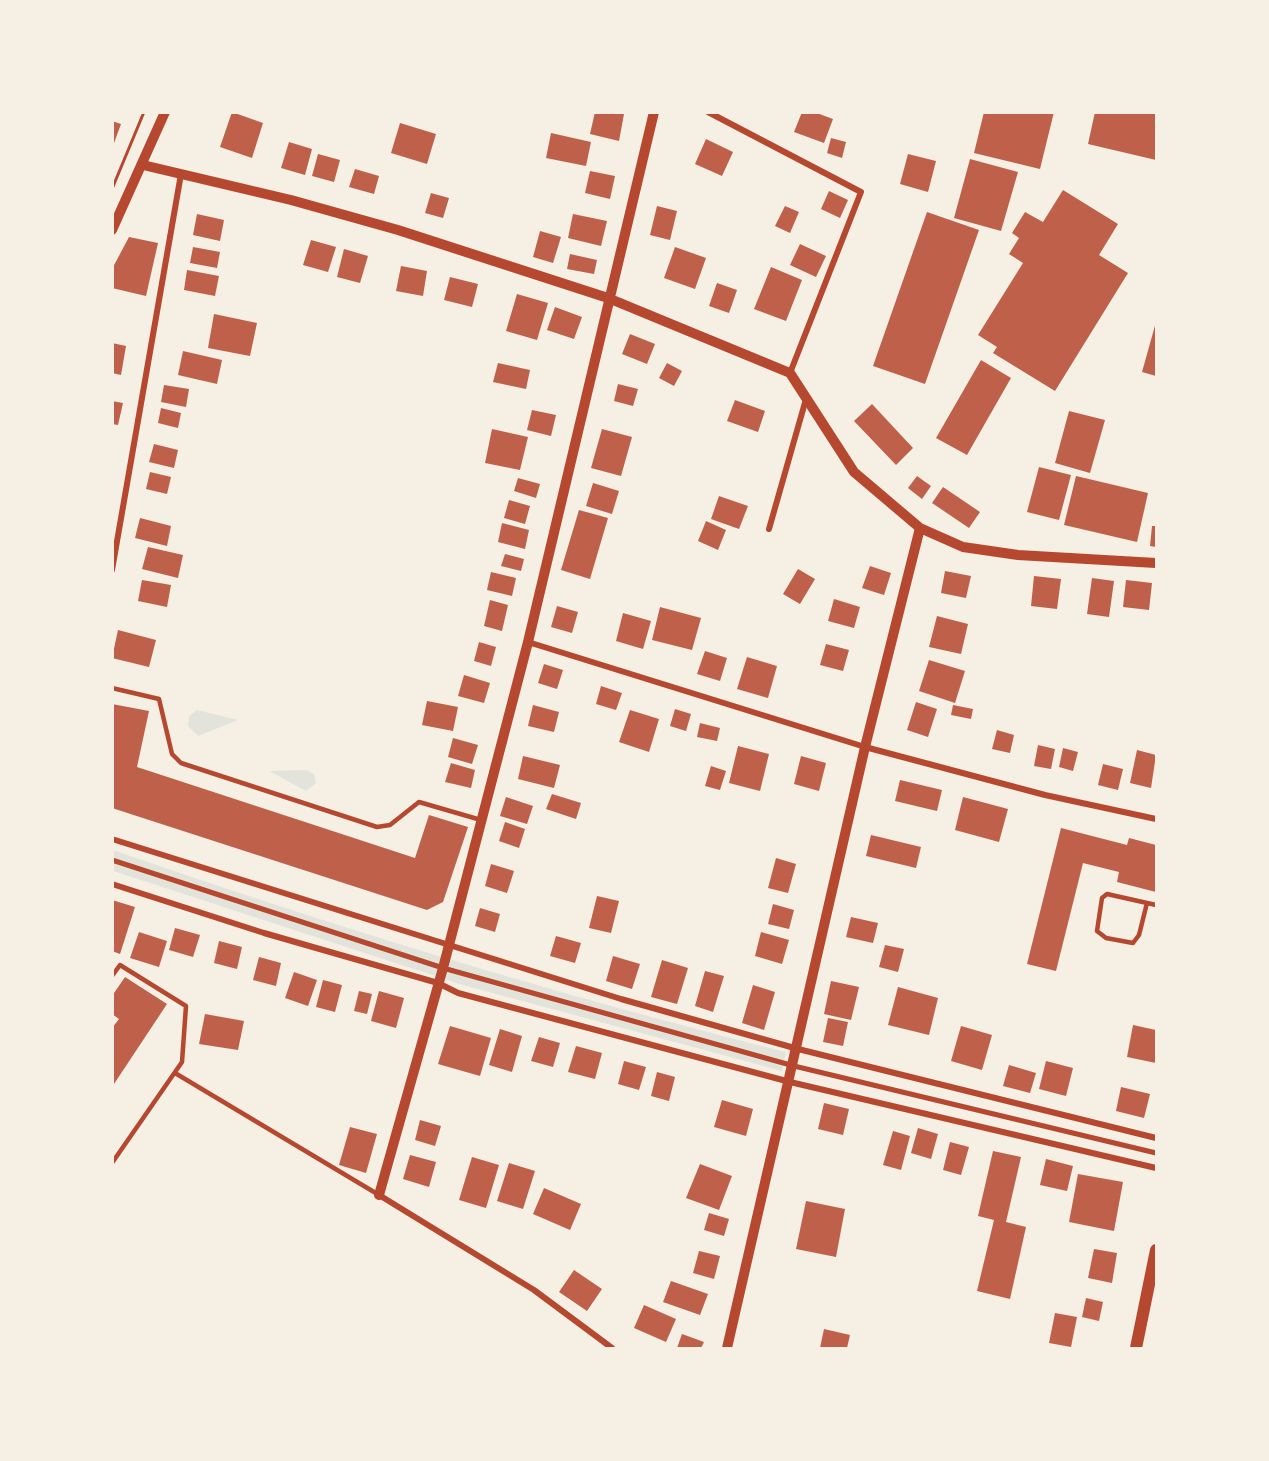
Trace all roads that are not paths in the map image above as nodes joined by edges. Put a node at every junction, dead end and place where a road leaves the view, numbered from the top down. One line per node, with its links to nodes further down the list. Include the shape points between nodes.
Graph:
1 (165, 112): 4 (street)
2 (654, 112): 7 (street)
3 (708, 112): 8 (street, via 861,192)
4 (143, 165): 5 (street); 6 (street)
5 (181, 174): 7 (street, via 398,230); 13 (street)
6 (112, 230)
7 (608, 298): 8 (street); 14 (street)
8 (790, 373): 9 (street)
9 (806, 399): 10 (street, via 854,472); 11 (street)
10 (920, 528): 12 (street, via 963,548); 16 (street)
11 (769, 529)
12 (1156, 563)
13 (112, 570)
14 (528, 642): 16 (street); 18 (street)
15 (112, 688): 18 (lane, via 159,699 172,754 181,763 377,827 390,825 419,802)
16 (866, 747): 17 (street, via 1045,795); 28 (street)
17 (1156, 819)
18 (481, 820): 24 (street)
19 (112, 839): 24 (street)
20 (112, 860): 25 (street)
21 (112, 884): 27 (street)
22 (1147, 903): 22 (lane, via 1107,894 1102,898 1097,931 1106,938 1133,943 1139,935); 23 (lane)
23 (1156, 905)
24 (448, 947): 25 (street); 28 (street)
25 (443, 968): 27 (street); 29 (street)
26 (112, 976): 30 (lane, via 120,965 186,1006 182,1062)
27 (438, 983): 31 (street, via 486,1001); 36 (street)
28 (798, 1049): 29 (street); 32 (street)
29 (794, 1066): 31 (street); 33 (street)
30 (175, 1073): 34 (lane); 36 (lane)
31 (790, 1082): 35 (street); 39 (street)
32 (1156, 1138)
33 (1156, 1153)
34 (112, 1163)
35 (1156, 1168)
36 (379, 1195): 38 (street, via 534,1290)
37 (1156, 1250): 40 (main road)
38 (612, 1348)
39 (727, 1348)
40 (1136, 1348)

